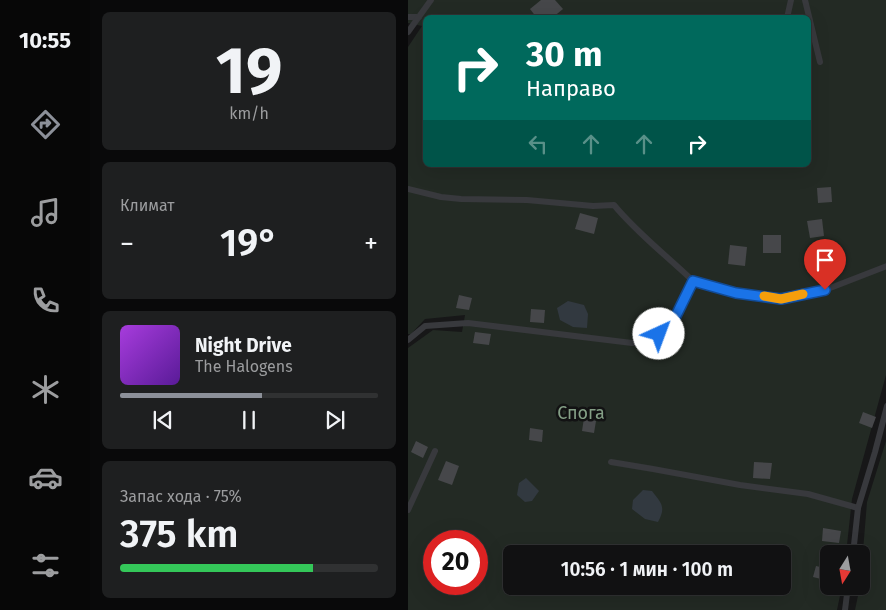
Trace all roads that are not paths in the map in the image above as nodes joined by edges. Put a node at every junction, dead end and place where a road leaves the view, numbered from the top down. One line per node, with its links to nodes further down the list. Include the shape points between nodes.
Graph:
1 (432, 0): 7 (lane)
2 (791, 0): 4 (lane)
3 (805, 0): 5 (lane)
4 (788, 15)
5 (809, 15)
6 (408, 17): 7 (lane)
7 (418, 17): 9 (lane)
8 (811, 25): 10 (lane)
9 (408, 32)
10 (820, 62)
11 (408, 189): 13 (lane, via 460,199 614,205 630,224)
12 (886, 266): 13 (lane, via 825,290 781,299 736,293)
13 (693, 281): 14 (lane, via 671,326 648,343 468,323 424,326)
14 (408, 340)
15 (886, 406): 18 (lane)
16 (435, 451): 19 (lane)
17 (611, 462): 18 (lane, via 808,494)
18 (858, 508): 20 (lane)
19 (408, 510)
20 (854, 545)
21 (847, 595): 22 (lane)
22 (845, 610)

